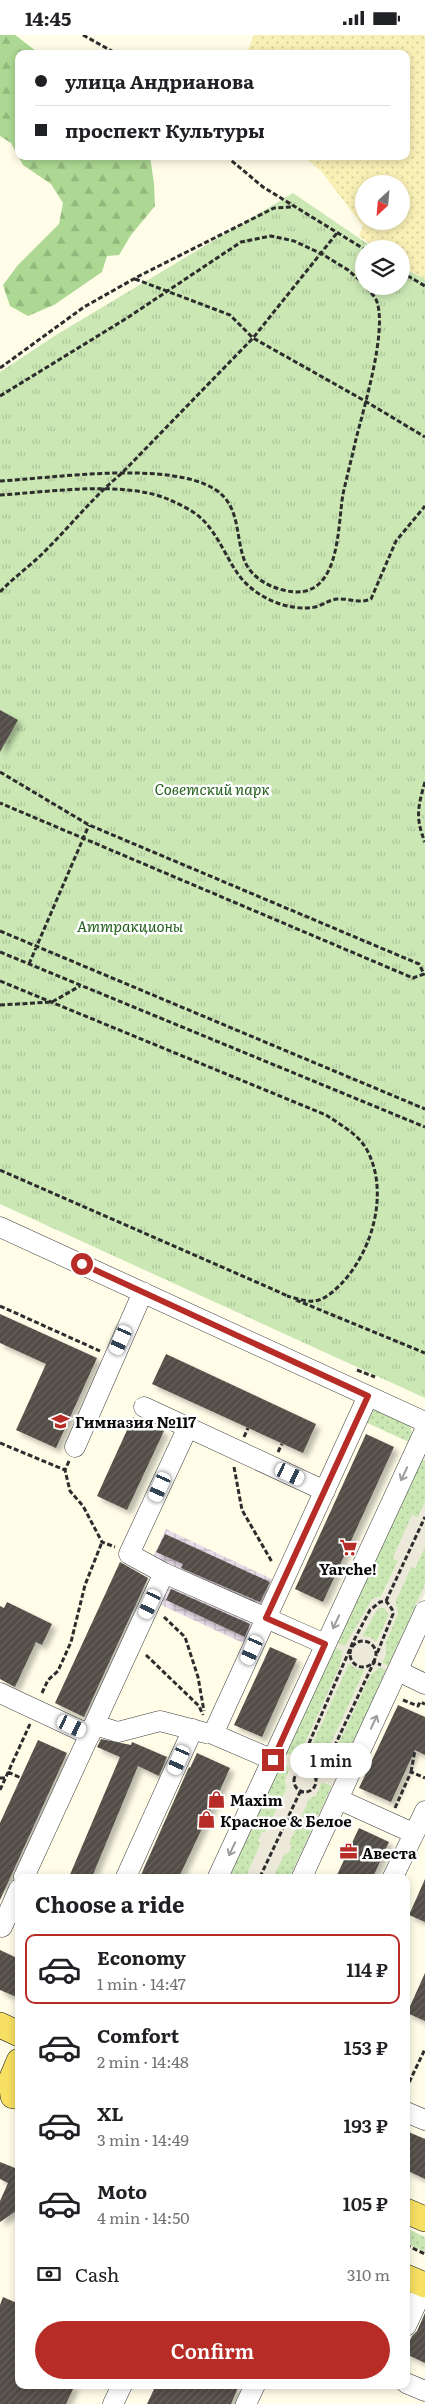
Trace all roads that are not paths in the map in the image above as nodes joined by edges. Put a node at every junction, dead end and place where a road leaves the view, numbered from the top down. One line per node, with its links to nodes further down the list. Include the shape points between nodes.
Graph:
1 (0, 1227): 2 (street)
2 (143, 1292): 3 (street); 8 (street)
3 (368, 1396): 5 (street); 9 (street)
4 (144, 1407): 6 (street)
5 (425, 1422)
6 (188, 1427): 9 (street); 10 (street, via 129,1554)
7 (425, 1430): 13 (street, one-way to 13)
8 (75, 1447)
9 (325, 1491): 12 (street)
10 (164, 1573): 12 (street); 18 (street)
11 (425, 1611): 14 (street)
12 (266, 1618): 13 (street); 19 (street)
13 (325, 1644): 20 (street)
14 (398, 1671): 15 (street); 21 (street, one-way to 14)
15 (425, 1684)
16 (0, 1693): 18 (street)
17 (193, 1729): 18 (street, via 160,1721 118,1732); 19 (street); 25 (street)
18 (92, 1730): 24 (street)
19 (213, 1734): 20 (street)
20 (273, 1760): 26 (street, one-way to 26)
21 (338, 1799): 23 (street); 27 (street)
22 (425, 1811): 23 (street)
23 (412, 1833): 28 (street)
24 (25, 1874)
25 (127, 1874)
26 (219, 1874)
27 (303, 1874)
28 (394, 1874)
29 (15, 1902): 30 (street)
30 (7, 1929)
31 (0, 2025): 32 (main road)
32 (15, 2032)
33 (15, 2070): 34 (main road)
34 (11, 2095)
35 (410, 2114): 36 (street)
36 (425, 2120)
37 (410, 2213): 38 (main road)
38 (425, 2219)
39 (410, 2279): 40 (main road)
40 (425, 2285): 41 (street)
41 (410, 2317)
42 (410, 2385): 44 (street)
43 (253, 2389): 45 (street)
44 (425, 2391)
45 (246, 2404)

